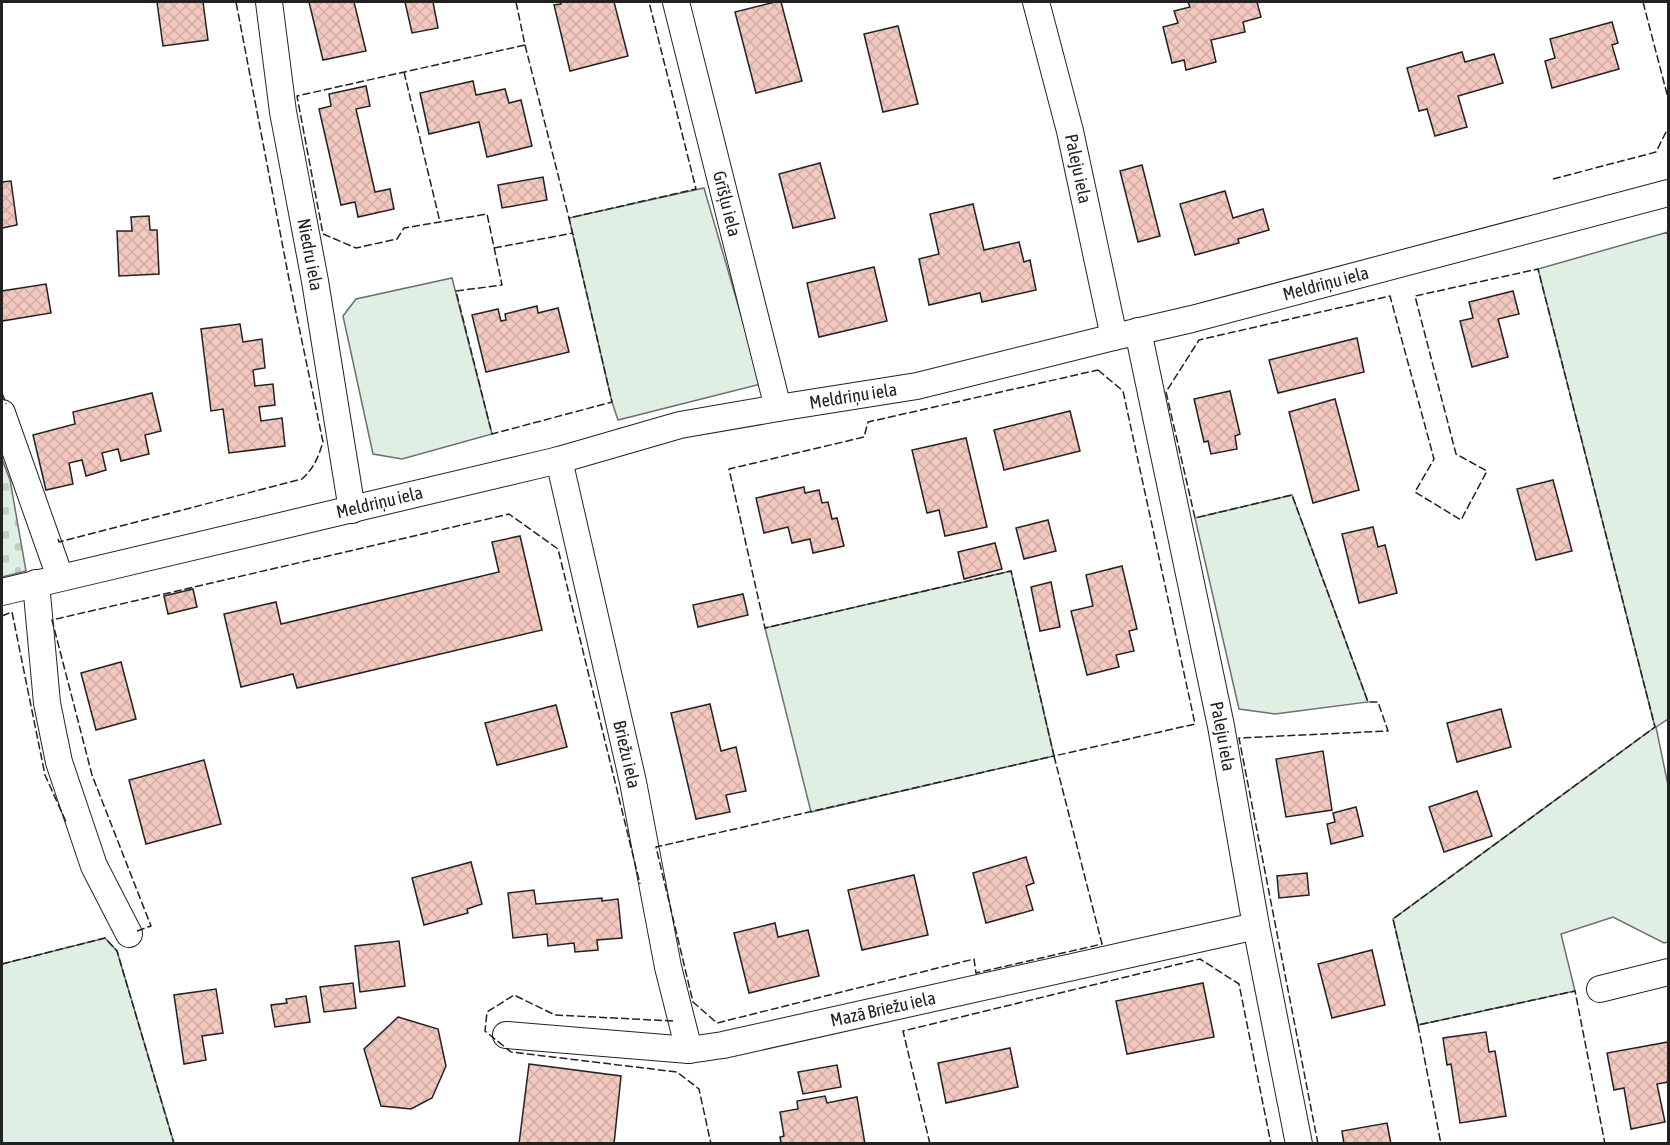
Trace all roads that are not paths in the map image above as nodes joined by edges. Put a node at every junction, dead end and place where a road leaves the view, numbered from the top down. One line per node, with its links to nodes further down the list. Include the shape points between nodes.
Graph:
1 (269, 2): 10 (street, Niedru iela, via 283,112)
2 (676, 2): 7 (street, Grīšļu iela)
3 (1036, 2): 6 (street, Paleju iela, via 1070,132)
4 (1668, 193): 5 (street, Meldriņu iela)
5 (1138, 331): 6 (street, Meldriņu iela); 13 (street, Paleju iela, via 1221,726)
6 (1113, 337): 7 (street, Meldriņu iela, via 917,386)
7 (778, 408): 9 (street, Meldriņu iela, via 680,425)
8 (2, 413): 11 (street)
9 (559, 460): 10 (street, Meldriņu iela); 18 (street, Briežu iela)
10 (352, 510): 11 (street, Meldriņu iela)
11 (48, 580): 12 (street, Meldriņu iela); 14 (street, via 47,703 59,762 94,866)
12 (2, 592)
13 (1256, 926): 18 (street, Mazā Briežu iela); 19 (street, Paleju iela)
14 (129, 934)
15 (1668, 972): 16 (street)
16 (1600, 989)
17 (506, 1035): 18 (street, Mazā Briežu iela)
18 (689, 1050)
19 (1299, 1143)

